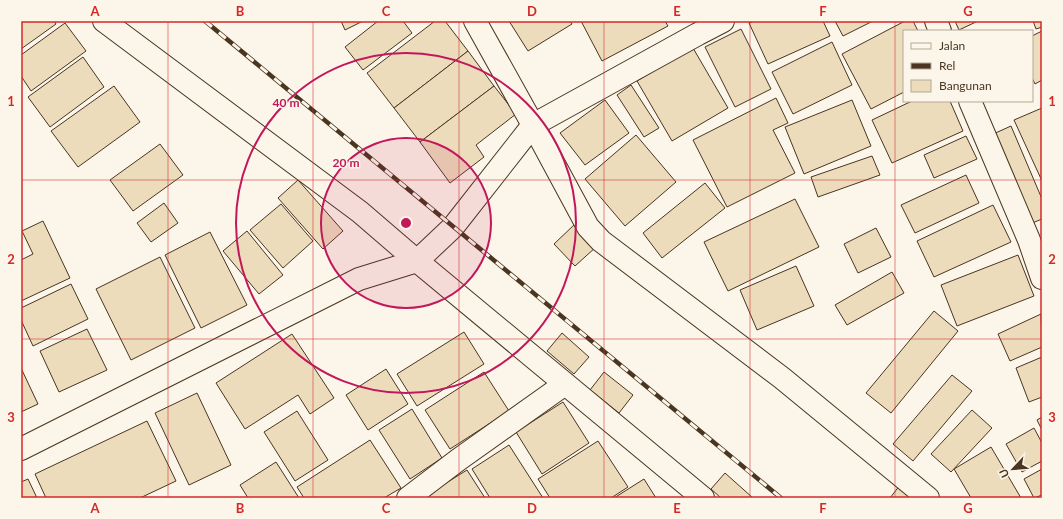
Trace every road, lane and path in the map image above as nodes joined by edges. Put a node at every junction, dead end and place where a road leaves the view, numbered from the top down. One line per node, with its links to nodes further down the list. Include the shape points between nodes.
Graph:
1 (104, 21): 7 (street, via 360,212)
2 (475, 21): 5 (street)
3 (723, 21): 5 (street)
4 (970, 102): 6 (street)
5 (533, 125): 7 (street, via 453,227); 13 (street, via 588,227 601,241 782,378)
6 (1036, 238): 8 (street)
7 (417, 261): 9 (street); 10 (street, via 359,279)
8 (1042, 278)
9 (565, 384): 11 (street); 12 (street)
10 (21, 449)
11 (408, 498)
12 (703, 498)
13 (928, 498)

